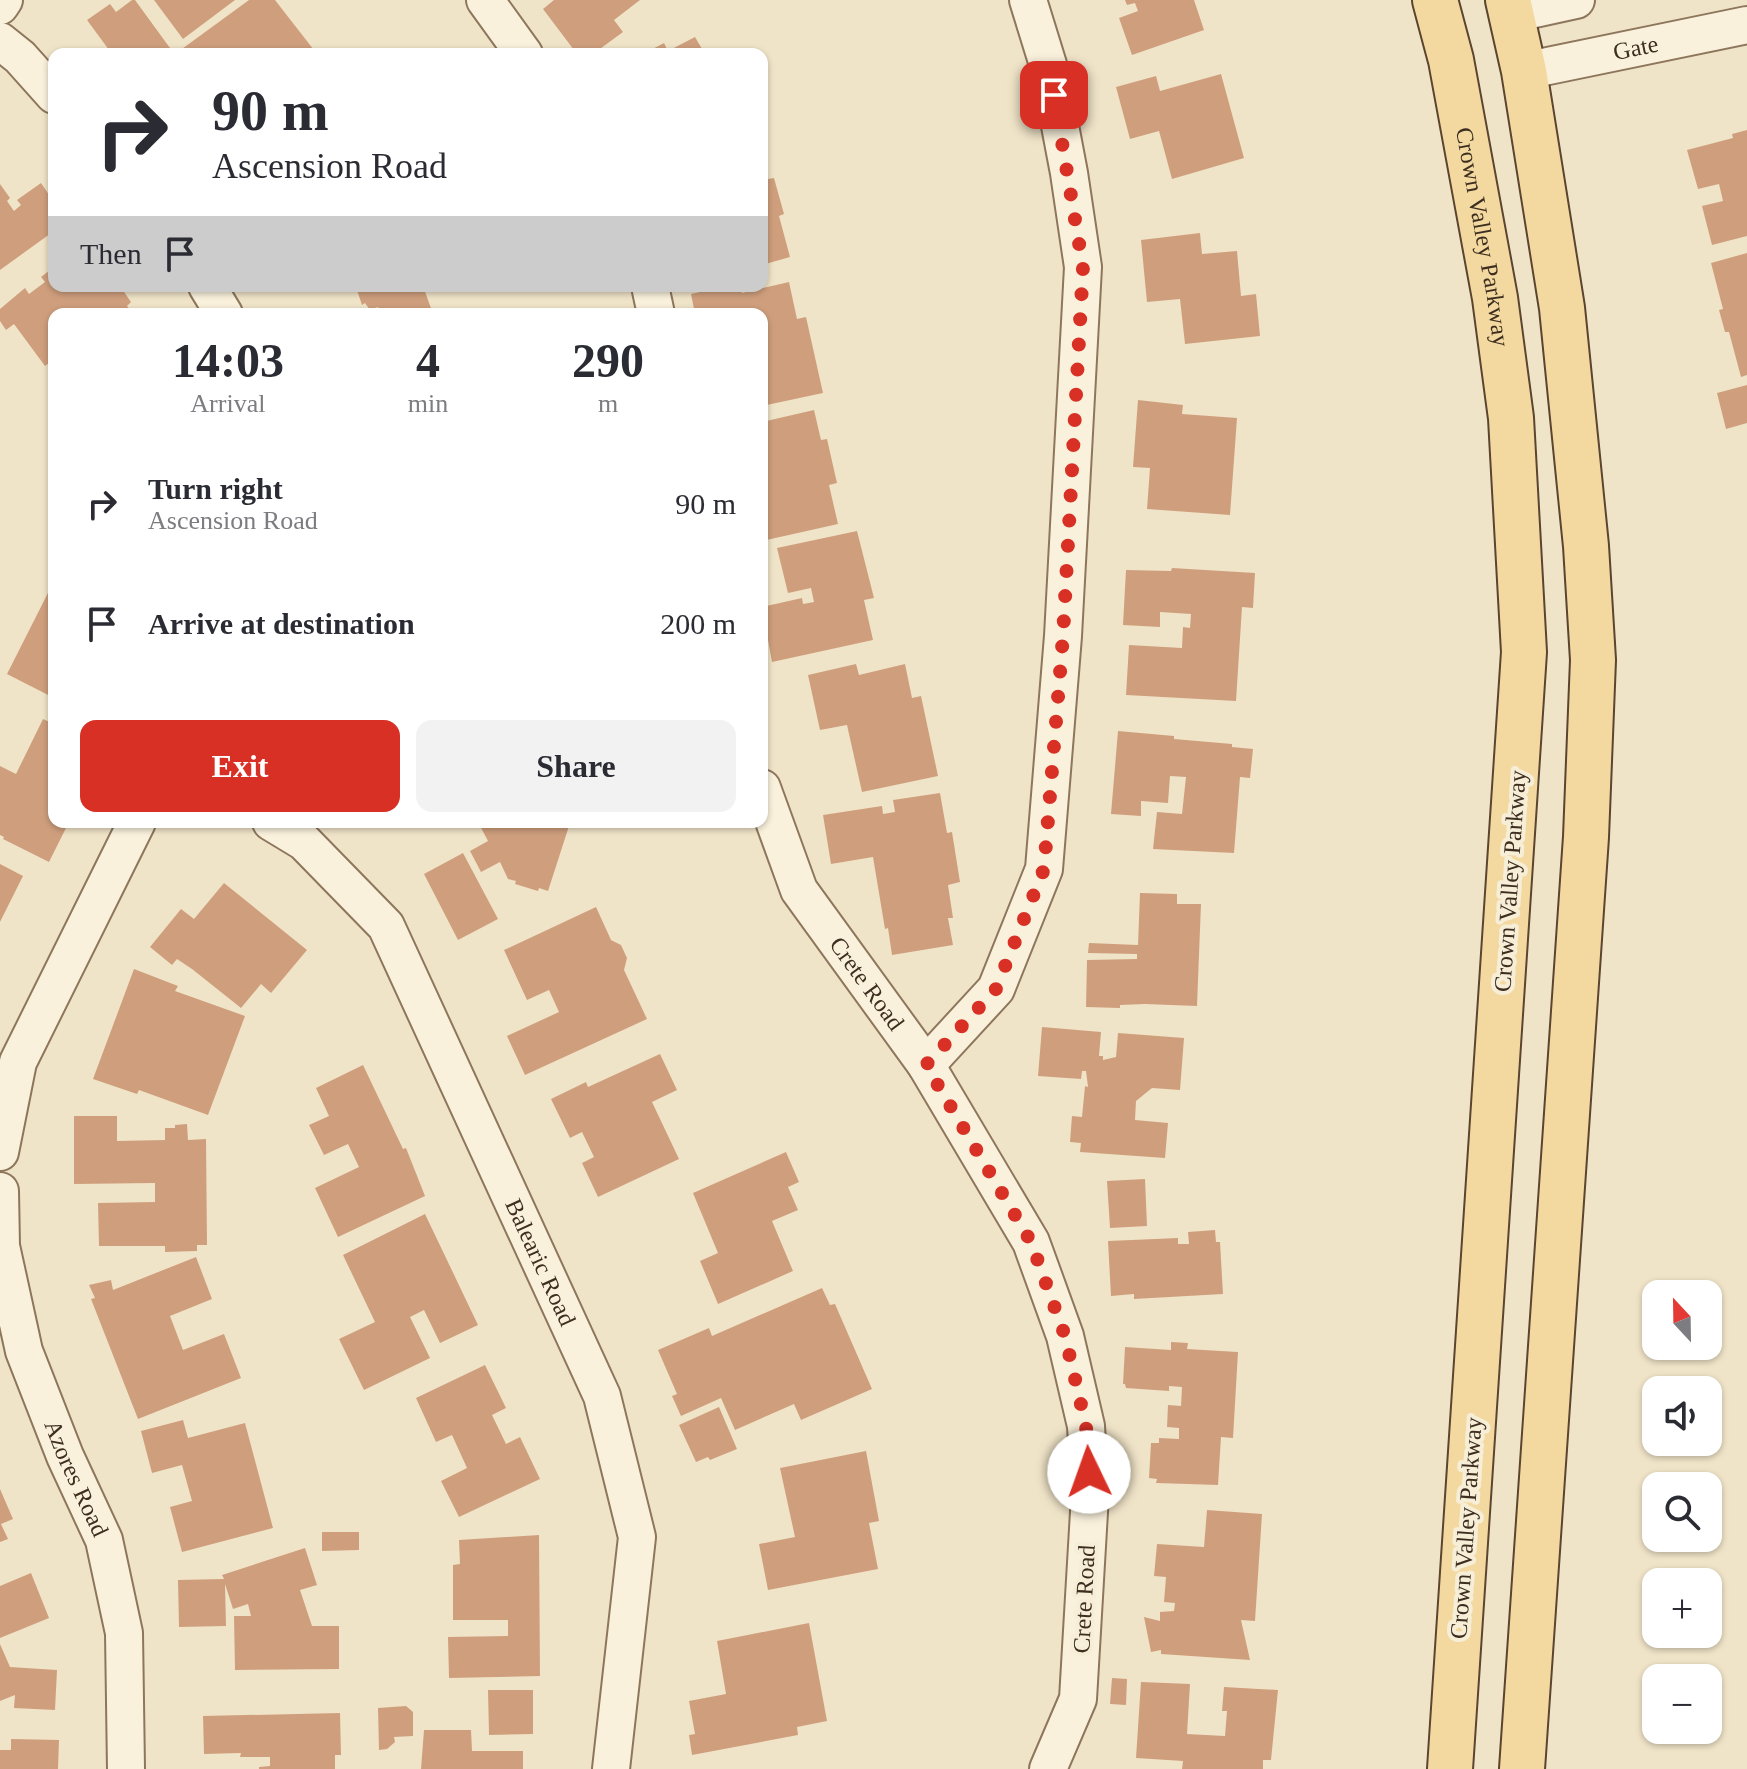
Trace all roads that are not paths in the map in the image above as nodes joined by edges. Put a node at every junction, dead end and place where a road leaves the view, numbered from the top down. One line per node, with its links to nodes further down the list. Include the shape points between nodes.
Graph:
1 (4, 0): 6 (street)
2 (485, 0): 10 (street)
3 (1028, 0): 16 (street, via 1049,68 1083,267 1044,869 996,989)
4 (1435, 0): 22 (main road, Crown Valley Parkway, via 1495,298 1511,418 1524,652)
5 (1576, 0): 7 (street)
6 (0, 6)
7 (1510, 7): 11 (main road)
8 (1730, 18): 11 (street, Gate)
9 (0, 41): 12 (street)
10 (520, 48)
11 (1524, 71): 23 (main road, via 1562,308 1593,660 1586,837)
12 (48, 88)
13 (768, 805): 16 (street, Crete Road, via 799,890)
14 (134, 828): 17 (street, via 18,1062)
15 (281, 828): 20 (street, Balearic Road, via 304,842 386,926 602,1396 637,1537)
16 (926, 1065): 21 (street, Crete Road, via 1031,1242 1065,1336 1086,1426 1090,1495 1078,1699)
17 (0, 1152)
18 (0, 1191): 19 (street, Azores Road, via 1,1246 24,1351 104,1540 124,1633)
19 (126, 1769)
20 (611, 1769)
21 (1048, 1769)
22 (1450, 1769)
23 (1522, 1769)

